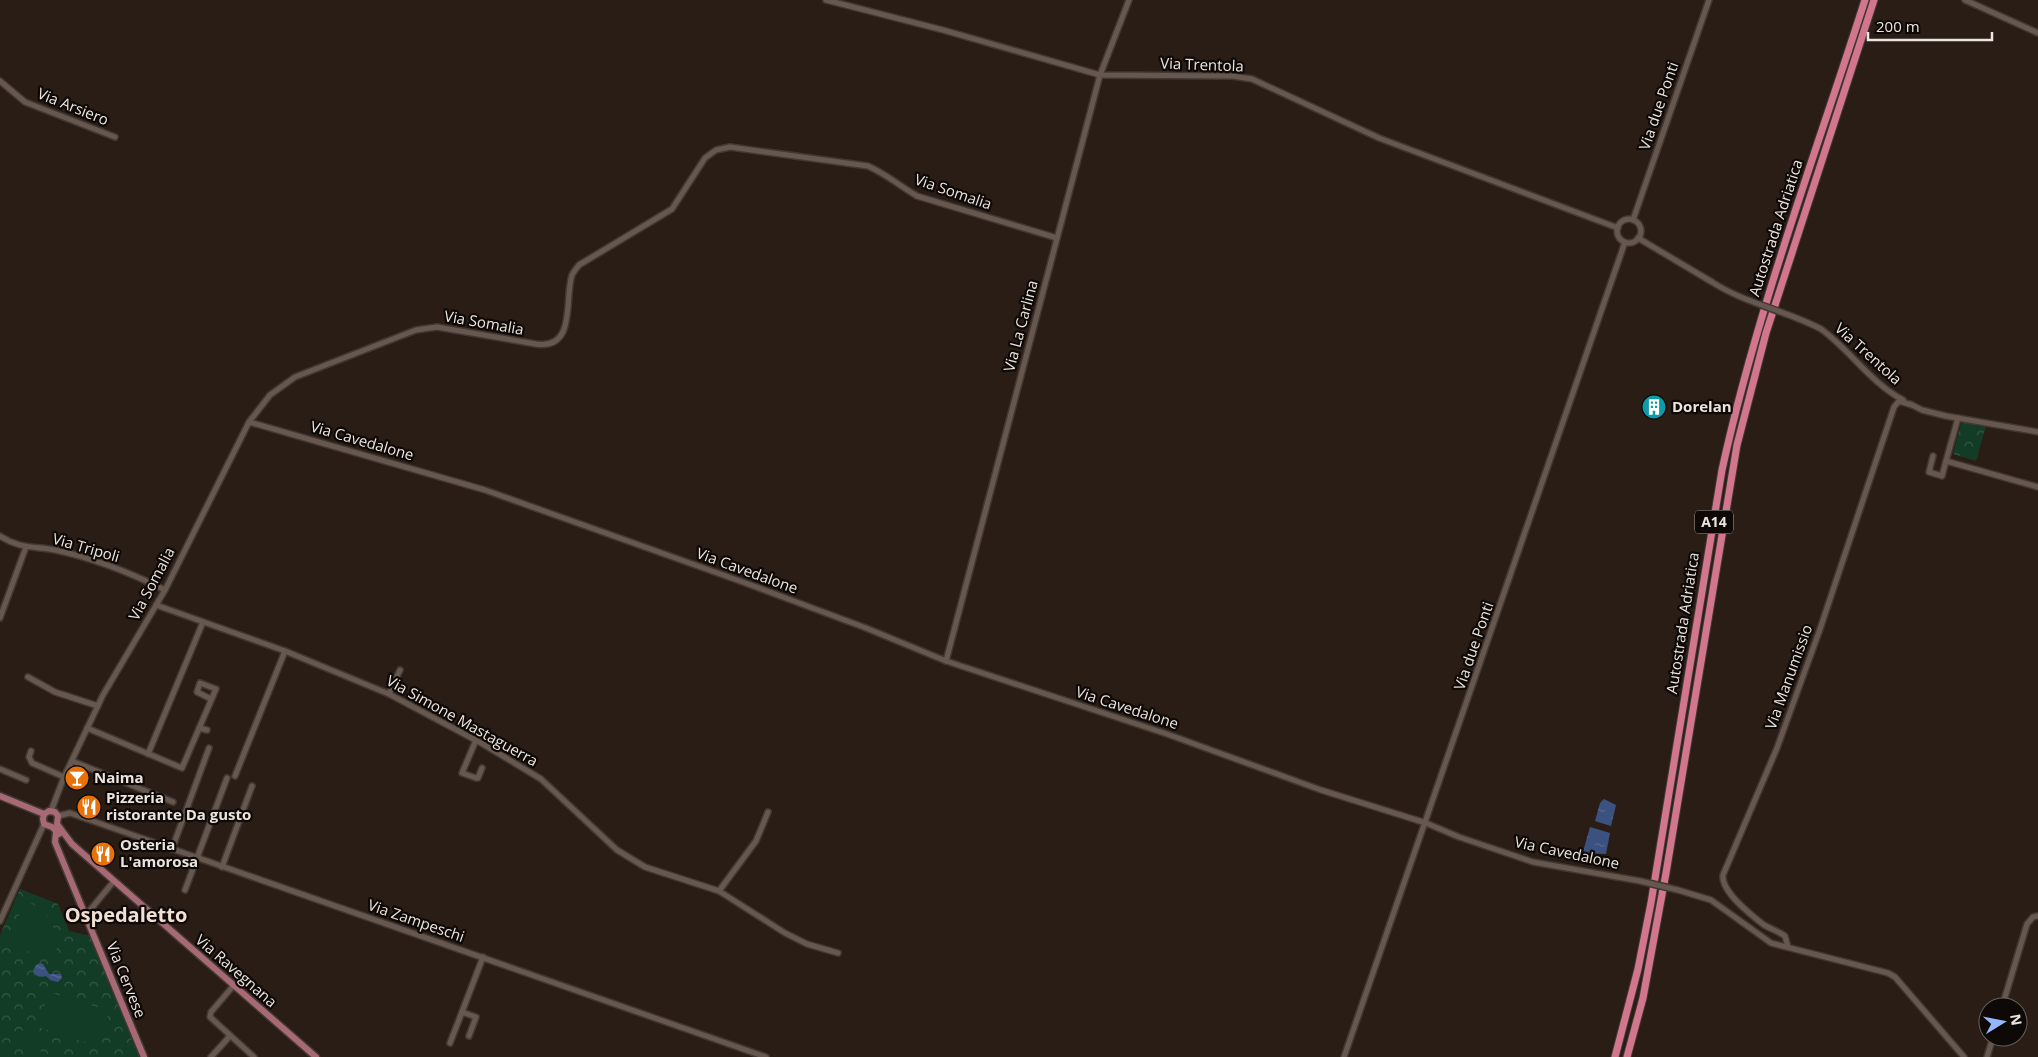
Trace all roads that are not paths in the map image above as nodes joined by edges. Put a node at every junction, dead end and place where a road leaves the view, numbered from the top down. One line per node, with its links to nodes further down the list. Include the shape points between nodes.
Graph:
1 (826, 0): 8 (street, Via Trentola)
2 (1129, 0): 8 (street, Via La Carlina)
3 (1709, 0): 11 (street, Via due Ponti)
4 (1865, 0): 89 (highway, Autostrada Adriatica / A14, via 1780,259 1738,400 1722,470 1651,902)
5 (1874, 0): 90 (highway, Autostrada Adriatica / A14, via 1769,325 1737,445 1666,873 1643,998)
6 (1965, 0): 7 (street)
7 (2038, 33)
8 (1100, 75): 12 (street, Via Trentola, via 1252,79 1379,138); 13 (street, Via La Carlina)
9 (0, 81): 10 (street, Via Arsiero, via 25,102)
10 (114, 137)
11 (1633, 220): 12 (street, via 1622,222); 14 (street, via 1640,228)
12 (1618, 228): 15 (street, via 1618,235)
13 (1057, 238): 18 (street, Via Somalia, via 917,196 886,174 868,166 730,147 716,150 705,158 672,209 579,265 573,274 565,326 559,339 543,345 437,327 416,330 295,376 270,395); 30 (street, Via La Carlina)
14 (1638, 238): 15 (street); 16 (street, Via Trentola, bridge, via 1741,298 1821,328 1895,396)
15 (1624, 242): 57 (street, Via due Ponti)
16 (1912, 405): 17 (street, Via Trentola); 74 (street, Via Manumissio, via 1899,401 1894,407 1777,748 1723,875 1728,891 1766,926 1785,936)
17 (1958, 418): 19 (street, Via Trentola); 21 (street)
18 (249, 422): 25 (street, Via Somalia); 30 (street, Via Cavedalone, via 485,490 749,584)
19 (2038, 432)
20 (1933, 456): 21 (street, via 1929,472 1942,476)
21 (1946, 461): 22 (street)
22 (2038, 487)
23 (0, 536): 24 (street, Via Tripoli)
24 (26, 547): 25 (street, Via Tripoli, via 72,555 135,575); 27 (street)
25 (165, 590): 26 (street, Via Somalia)
26 (156, 605): 28 (street, Via Simone Mastaguerra); 35 (street, Via Somalia)
27 (0, 618)
28 (203, 622): 29 (street, Via Simone Mastaguerra); 42 (street)
29 (286, 651): 33 (street, Via Simone Mastaguerra); 46 (street)
30 (946, 661): 57 (street, Via Cavedalone, via 1167,734 1322,790)
31 (400, 670): 33 (street)
32 (28, 678): 35 (street, via 56,692)
33 (389, 694): 39 (street, Via Simone Mastaguerra)
34 (211, 698): 37 (street)
35 (98, 706): 36 (street, Via Somalia)
36 (87, 728): 42 (street); 43 (street, Via Somalia)
37 (199, 728): 38 (street); 42 (street, via 182,768)
38 (207, 730)
39 (476, 740): 44 (street, via 462,772 478,778); 68 (street, Via Simone Mastaguerra, via 541,779 617,850 645,867)
40 (209, 748): 62 (street)
41 (30, 751): 47 (street, via 32,763)
42 (148, 754)
43 (72, 761): 47 (street, Via Somalia); 52 (street)
44 (482, 768)
45 (0, 769): 49 (street)
46 (235, 776)
47 (64, 777): 53 (street, Via Somalia)
48 (227, 778): 64 (street)
49 (26, 780)
50 (252, 786): 65 (street)
51 (0, 796): 55 (main road)
52 (173, 802)
53 (51, 811): 55 (main road); 56 (main road)
54 (768, 812): 68 (street, via 756,841)
55 (44, 814): 58 (main road)
56 (58, 816): 59 (main road); 62 (street, Via Zampeschi, via 70,813)
57 (1426, 822): 74 (street, Via Cavedalone, bridge, via 1533,862 1640,881 1711,900 1771,943); 88 (street, Via due Ponti)
58 (44, 824): 59 (main road, Via Ravegnana); 70 (street)
59 (55, 827): 60 (main road, Via Ravegnana); 61 (main road, Via Ravegnana); 63 (main road, Via Cervese, via 55,842)
60 (65, 840): 61 (main road, Via Ravegnana); 63 (main road, via 59,842)
61 (72, 844): 66 (main road, Via Ravegnana)
62 (172, 849): 64 (street, Via Zampeschi)
63 (61, 856): 71 (main road, Via Cervese)
64 (198, 858): 65 (street, Via Zampeschi); 67 (street)
65 (222, 867): 76 (street, Via Zampeschi)
66 (114, 881): 71 (street); 77 (main road, Via Ravegnana)
67 (185, 890)
68 (719, 891): 75 (street, Via Simone Mastaguerra, via 806,944)
69 (0, 901): 70 (street)
70 (8, 904): 73 (street)
71 (86, 915): 83 (main road, Via Cervese)
72 (2038, 916): 78 (street, via 2027,924)
73 (0, 921)
74 (1788, 947): 91 (street, Via Cavedalone, via 1888,972)
75 (838, 953)
76 (483, 957): 79 (street); 87 (street, Via Zampeschi)
77 (234, 985): 80 (street, via 210,1014); 86 (main road, Via Ravegnana)
78 (2005, 997)
79 (462, 1012): 81 (street, via 476,1017); 82 (street)
80 (230, 1036): 84 (street); 85 (street)
81 (469, 1036)
82 (450, 1043)
83 (144, 1057)
84 (212, 1057)
85 (254, 1057)
86 (316, 1057)
87 (766, 1057)
88 (1344, 1057)
89 (1615, 1057)
90 (1627, 1057)
91 (1964, 1057)

